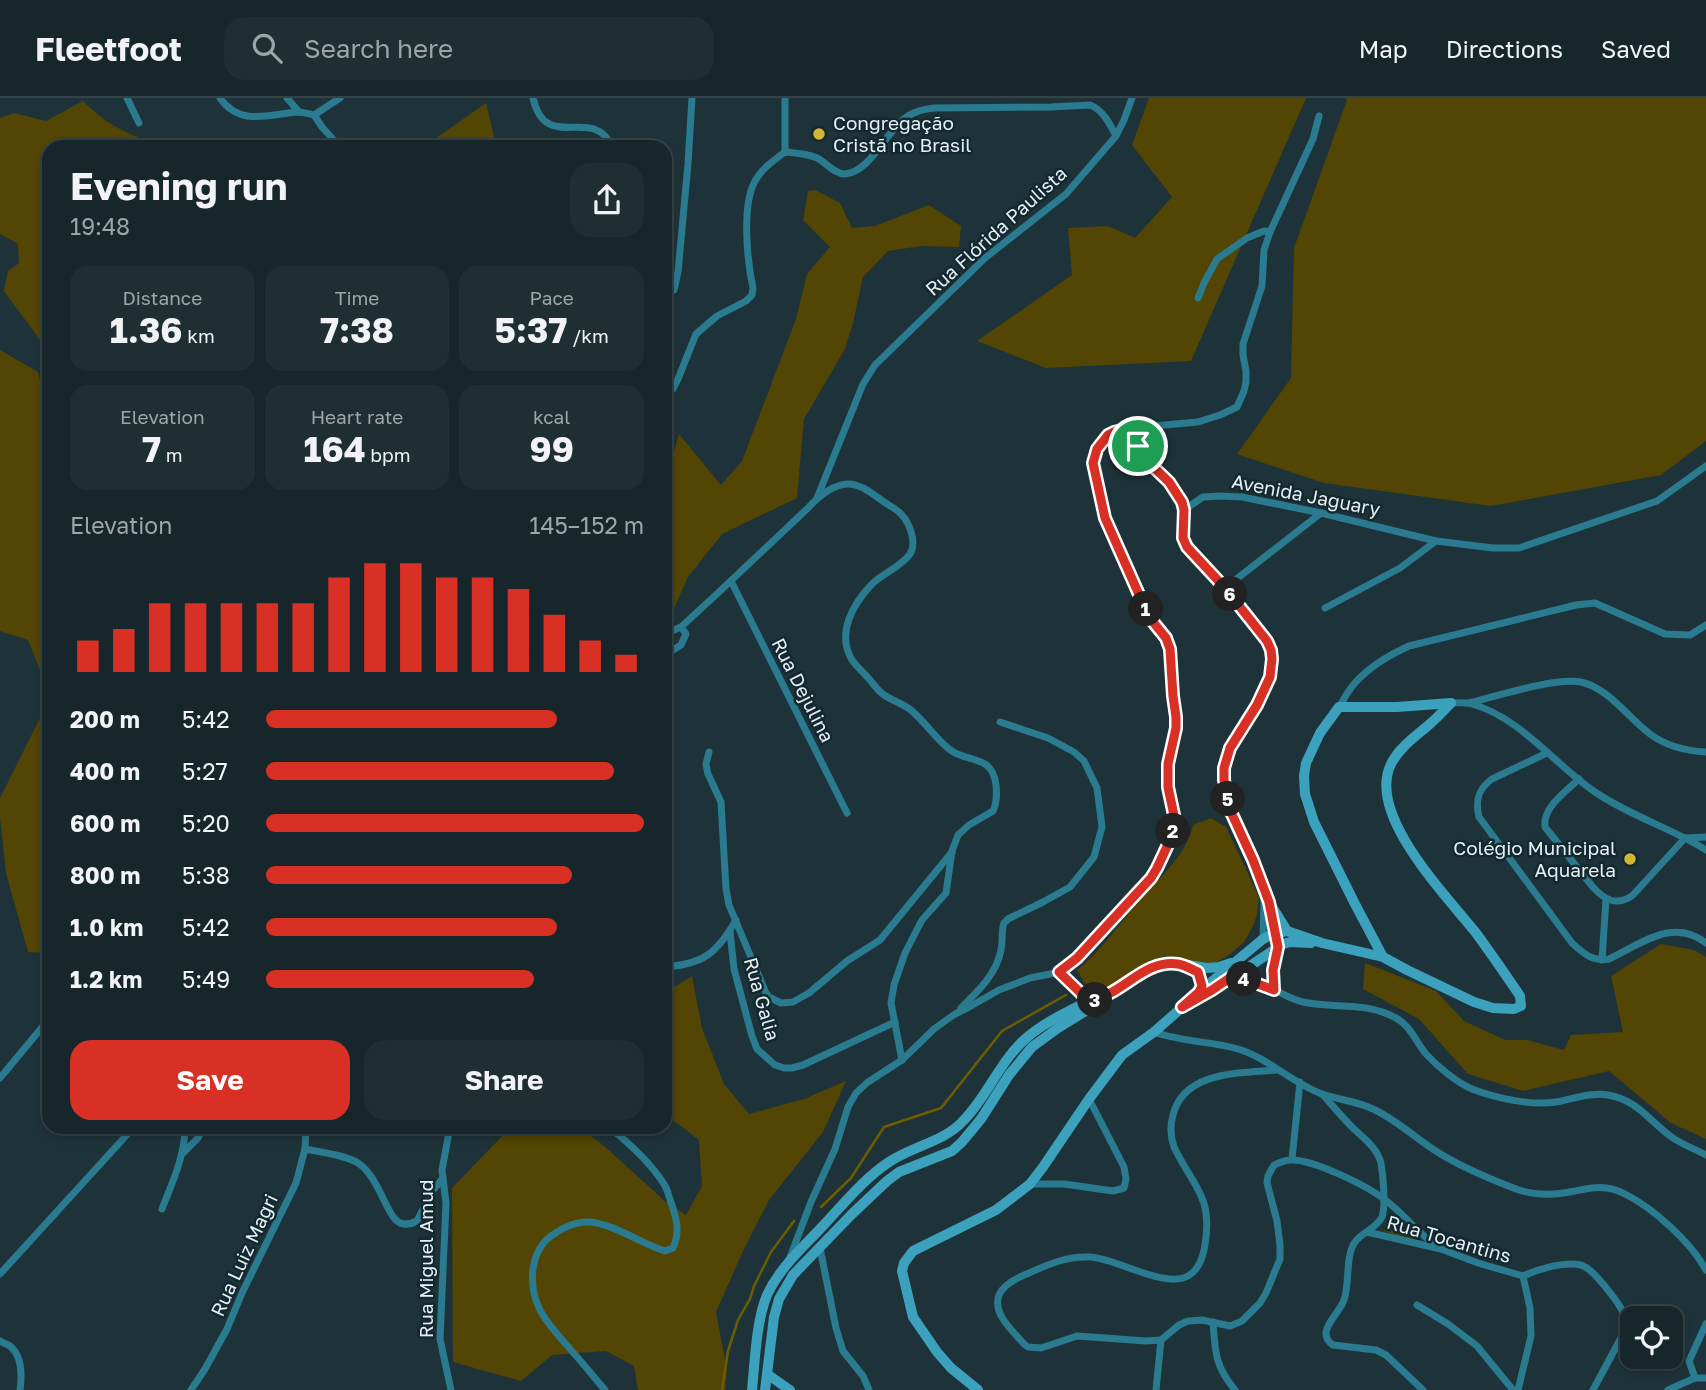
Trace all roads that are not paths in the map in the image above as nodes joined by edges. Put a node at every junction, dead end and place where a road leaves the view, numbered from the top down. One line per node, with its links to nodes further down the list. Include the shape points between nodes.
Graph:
1 (127, 98): 12 (street)
2 (220, 98): 9 (street, via 241,115)
3 (287, 98): 9 (street)
4 (340, 98): 10 (street)
5 (533, 98): 15 (street, via 546,122 565,128 594,128)
6 (692, 98): 18 (street)
7 (785, 98): 16 (street)
8 (1132, 98): 13 (street, Rua Flórida Paulista)
9 (299, 112): 10 (street)
10 (314, 116): 14 (street)
11 (1320, 116): 17 (street)
12 (139, 123)
13 (1116, 136): 16 (street, via 1100,110 1090,104 934,108 905,117 866,164 851,173 838,173 816,157); 23 (street, Rua Flórida Paulista, via 1066,194 985,258 875,365)
14 (334, 140)
15 (607, 140)
16 (786, 152): 20 (street, via 774,159 751,191 747,242 752,295 696,334)
17 (1270, 232): 19 (street, via 1247,238 1217,259); 21 (street, via 1262,286 1243,344 1247,372 1237,407 1198,422)
18 (674, 290)
19 (1198, 298)
20 (672, 390)
21 (1129, 428): 24 (street, via 1146,460 1175,490); 64 (street, via 1114,432 1100,444 1094,470 1105,518 1149,617 1170,649 1176,728 1168,787 1175,820 1151,878)
22 (1706, 466): 26 (street, Avenida Jaguary, via 1657,501 1519,548)
23 (817, 498): 27 (street); 46 (street, via 840,485 853,484 902,515 911,533 908,556 873,583 859,601 848,618 845,638 852,659 878,690 914,712 952,752 986,763 993,773 995,808 961,831)
24 (1184, 510): 25 (street, Avenida Jaguary, via 1203,497 1220,496); 28 (street, via 1187,547)
25 (1321, 513): 26 (street, Avenida Jaguary); 28 (street)
26 (1436, 541): 29 (street, via 1400,568)
27 (731, 581): 31 (street); 42 (street, Rua Dejulina)
28 (1225, 588): 47 (street, via 1267,641 1272,659 1267,685 1230,748 1224,768 1231,812)
29 (1325, 608)
30 (1706, 625): 36 (street, via 1690,635 1665,634 1595,603 1576,605 1399,650 1362,676)
31 (681, 626): 32 (street); 33 (street, via 686,634)
32 (672, 630)
33 (672, 651)
34 (1451, 703): 35 (street); 36 (street); 58 (street, via 1400,750 1388,772 1388,800 1416,858 1516,990 1521,1006 1502,1009 1474,1002)
35 (1469, 703): 39 (street, via 1552,683 1580,682 1603,692 1664,742); 40 (street, via 1511,722)
36 (1339, 707): 58 (street, via 1306,763 1305,794 1314,822)
37 (1000, 722): 71 (street, via 1048,738 1084,761 1097,788 1102,827 1094,857 1070,887 1004,923 1001,952 990,976)
38 (709, 752): 50 (street, via 708,774 721,802 726,889)
39 (1706, 752)
40 (1547, 753): 41 (street); 60 (street, via 1485,784 1477,800 1479,817 1572,943 1584,955)
41 (1579, 779): 44 (street, via 1615,804); 48 (street, via 1550,808 1545,827)
42 (847, 813)
43 (1706, 837): 44 (street)
44 (1685, 838): 45 (street); 48 (street, via 1627,900)
45 (1706, 850)
46 (952, 851): 50 (street, via 880,940 793,1002 781,1003 766,993); 72 (street, via 946,893 922,920 898,974 891,1003)
47 (1263, 888): 49 (street); 54 (street)
48 (1606, 899): 60 (street)
49 (1269, 902): 51 (street); 53 (street)
50 (736, 920): 52 (street)
51 (1287, 931): 53 (street); 55 (street)
52 (730, 932): 62 (street, via 701,960); 72 (street, Rua Galia, via 734,969 752,1036 757,1049 775,1065 803,1065)
53 (1274, 933): 54 (street); 57 (street)
54 (1263, 939): 59 (street)
55 (1322, 943): 57 (street, via 1290,942); 58 (street)
56 (1706, 943): 60 (street, via 1688,933 1662,933)
57 (1278, 947): 63 (street); 67 (street)
58 (1383, 957)
59 (1241, 958): 61 (street, via 1213,968); 63 (street); 66 (street)
60 (1602, 960)
61 (1184, 965): 65 (street); 69 (street, via 1157,965)
62 (672, 966)
63 (1247, 968): 66 (street)
64 (1059, 972): 69 (street); 71 (street, via 999,990)
65 (1198, 972): 66 (street); 68 (street)
66 (1227, 976): 67 (street); 68 (street); 70 (street)
67 (1274, 990): 91 (street, via 1303,1002 1366,1007 1394,1016 1461,1084 1487,1094 1541,1102 1594,1094 1622,1098 1675,1139)
68 (1199, 992): 70 (street)
69 (1093, 1002): 81 (street, via 1052,1019 1025,1039); 82 (street, via 1031,1047)
70 (1182, 1007): 74 (street)
71 (956, 1014): 75 (street, via 934,1028)
72 (895, 1022): 75 (street)
73 (42, 1027): 77 (street)
74 (1154, 1032): 76 (street, via 1239,1049); 80 (street, via 1122,1055)
75 (902, 1060): 100 (street, via 868,1082 848,1107)
76 (1277, 1070): 78 (street); 108 (street, via 1209,1079 1193,1086 1175,1105 1171,1136 1207,1213 1203,1255 1198,1268 1186,1278 1157,1277 1094,1257 1073,1257 1023,1275 999,1295 1002,1318 1028,1347 1041,1348 1077,1336)
77 (0, 1078)
78 (1300, 1082): 79 (street); 92 (street)
79 (1322, 1094): 95 (street, via 1376,1152); 101 (street, via 1375,1110 1462,1166 1520,1190 1555,1194 1594,1187 1624,1193 1675,1232)
80 (1089, 1099): 94 (street); 94 (street, via 1124,1167 1124,1188)
81 (972, 1110): 82 (street); 100 (street, via 953,1130 877,1170)
82 (981, 1119): 98 (street, via 952,1150 887,1181)
83 (128, 1134): 102 (street)
84 (184, 1134): 90 (street)
85 (200, 1134): 90 (street)
86 (306, 1134): 89 (street, Rua Luiz Magri)
87 (449, 1134): 93 (street, Rua Miguel Amud)
88 (618, 1134): 117 (street, via 665,1186 678,1222 673,1248 664,1251 606,1226 582,1222 545,1241 534,1262 533,1288 546,1321)
89 (305, 1149): 93 (street, via 355,1161 371,1177 396,1221 405,1224 420,1217); 115 (street, Rua Luiz Magri, via 296,1183 227,1329)
90 (182, 1155): 96 (street)
91 (1706, 1155)
92 (1292, 1159): 95 (street, via 1334,1172); 105 (street, via 1274,1165 1268,1176 1281,1254 1266,1293 1242,1321 1230,1326)
93 (443, 1178): 116 (street, Rua Miguel Amud, via 440,1339)
94 (1030, 1184): 122 (street, via 996,1210 913,1251 902,1267 913,1317 944,1360)
95 (1383, 1198): 97 (street, via 1381,1219); 99 (street)
96 (162, 1209)
97 (1366, 1232): 99 (street, Rua Tocantins); 125 (street, via 1352,1248 1344,1300 1326,1328 1326,1338 1333,1345 1386,1355)
98 (820, 1248): 110 (street, via 793,1275 779,1299); 121 (street, via 843,1351)
99 (1441, 1249): 103 (street, Rua Tocantins)
100 (787, 1264): 107 (street, via 768,1294)
101 (1706, 1270)
102 (0, 1274)
103 (1523, 1276): 126 (street, via 1531,1336); 127 (street, Rua Tocantins, via 1562,1264 1588,1267 1624,1314 1625,1327)
104 (1417, 1305): 126 (street, via 1477,1346)
105 (1213, 1322): 108 (street, via 1188,1321); 124 (street, via 1216,1356)
106 (1706, 1324): 112 (street, via 1689,1361)
107 (758, 1336): 110 (street); 118 (street)
108 (1161, 1340): 123 (street)
109 (0, 1341): 114 (street, via 16,1354)
110 (770, 1346): 111 (street)
111 (767, 1374): 119 (street); 120 (street)
112 (1695, 1378): 113 (street); 128 (street)
113 (1706, 1378)
114 (20, 1390)
115 (191, 1390)
116 (452, 1390)
117 (605, 1390)
118 (752, 1390)
119 (765, 1390)
120 (790, 1390)
121 (869, 1390)
122 (978, 1390)
123 (1156, 1390)
124 (1234, 1390)
125 (1423, 1390)
126 (1516, 1390)
127 (1593, 1390)
128 (1668, 1390)

